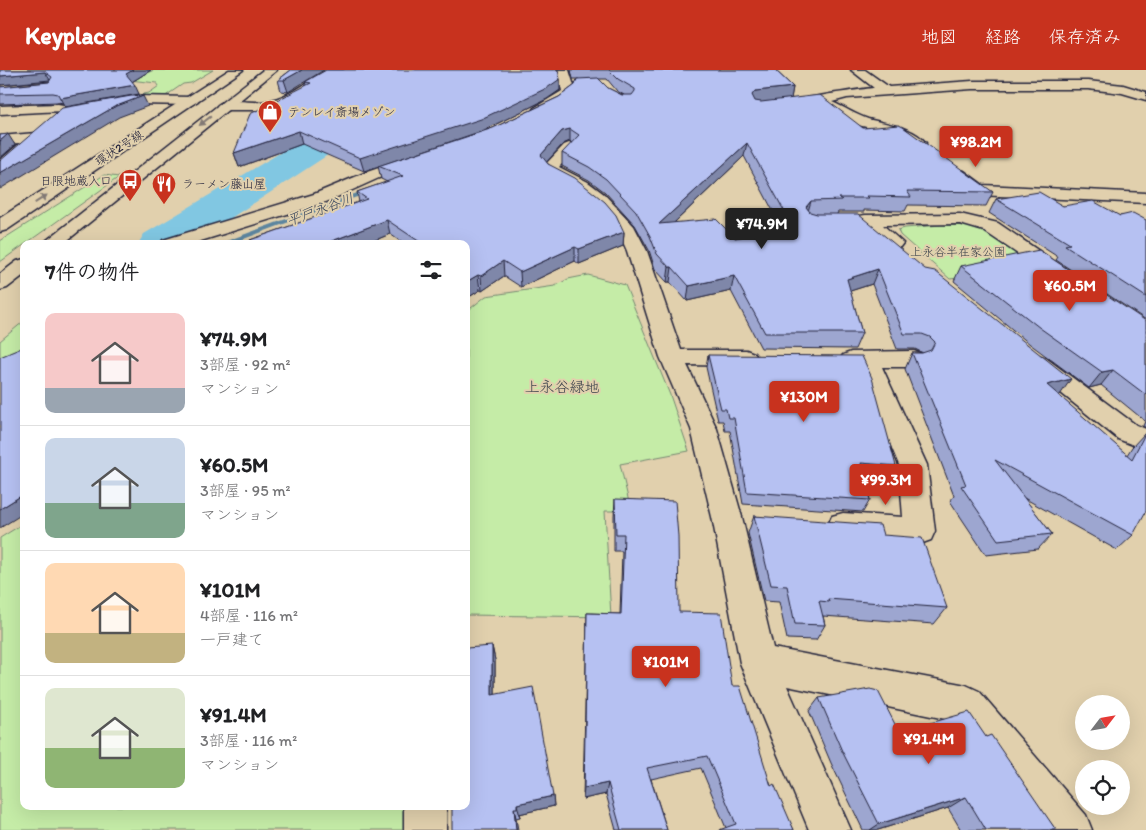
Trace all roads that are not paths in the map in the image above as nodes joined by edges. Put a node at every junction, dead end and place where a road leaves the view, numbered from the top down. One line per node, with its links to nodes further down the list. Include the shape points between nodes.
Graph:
1 (237, 70): 17 (street, 環状2号線)
2 (271, 70): 19 (street, 環状2号線)
3 (337, 70): 19 (street, via 283,102 262,106)
4 (856, 70): 15 (street)
5 (1087, 70): 12 (street)
6 (1040, 73): 11 (street)
7 (953, 74): 10 (street)
8 (569, 80): 26 (street, via 569,92)
9 (1146, 83): 13 (street)
10 (972, 84): 11 (street); 15 (street)
11 (1060, 84): 12 (street)
12 (1088, 85): 13 (street)
13 (1123, 89): 16 (street)
14 (794, 92): 18 (street)
15 (889, 96): 18 (street, via 847,94)
16 (1146, 96)
17 (191, 101): 21 (street, via 136,100); 36 (street, 環状2号線, one-way to 17)
18 (813, 102): 20 (street); 25 (street)
19 (224, 106): 37 (street, 環状2号線, one-way to 37)
20 (778, 106)
21 (90, 109)
22 (870, 109): 25 (street)
23 (0, 110): 27 (street)
24 (72, 112): 27 (street)
25 (844, 112): 31 (street, via 863,122 880,124 908,136)
26 (528, 116)
27 (54, 118): 28 (street)
28 (36, 137): 29 (street); 34 (street)
29 (0, 140)
30 (569, 148): 44 (street, via 552,168 555,173 598,198 625,226 653,294)
31 (931, 153)
32 (426, 157): 38 (street, via 320,198)
33 (946, 165): 35 (street, via 979,190)
34 (0, 168)
35 (1146, 198)
36 (0, 226)
37 (55, 240)
38 (183, 240)
39 (909, 257): 41 (street, via 856,220 960,219 991,227)
40 (20, 268): 42 (street)
41 (1073, 283)
42 (0, 284)
43 (1021, 350): 49 (street, via 1127,432)
44 (672, 357): 45 (street); 50 (street, via 704,430)
45 (770, 358)
46 (828, 359): 48 (street)
47 (914, 359): 48 (street)
48 (867, 360): 52 (street, via 914,465 920,531)
49 (1146, 440)
50 (727, 517): 51 (street); 53 (street)
51 (756, 519)
52 (814, 523)
53 (758, 663): 56 (street); 57 (street, via 966,704)
54 (425, 810): 55 (street)
55 (425, 830)
56 (830, 830)
57 (1071, 830)

